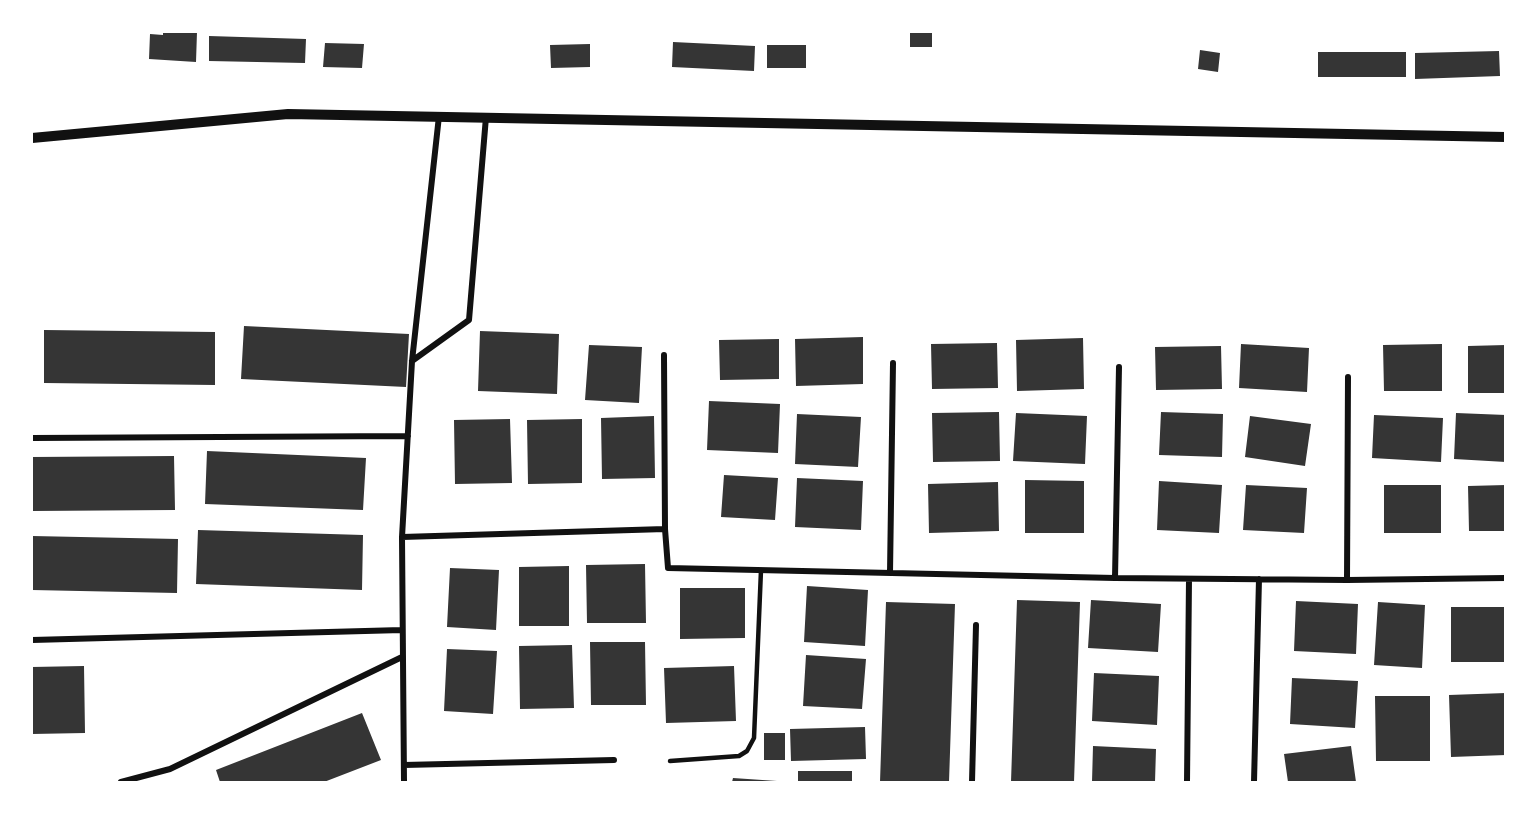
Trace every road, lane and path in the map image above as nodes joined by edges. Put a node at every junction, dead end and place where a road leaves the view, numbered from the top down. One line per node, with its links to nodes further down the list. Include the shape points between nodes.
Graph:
1 (439, 116): 2 (street); 4 (street, via 288,114); 6 (street)
2 (486, 117): 3 (street); 6 (street, via 469,321)
3 (1506, 137)
4 (32, 138)
5 (664, 355): 12 (street)
6 (412, 361): 10 (street)
7 (893, 363): 15 (street)
8 (1119, 367): 16 (street)
9 (1348, 377): 20 (street)
10 (408, 436): 11 (street); 13 (street)
11 (32, 438)
12 (665, 530): 13 (street); 14 (street, via 668,568)
13 (402, 537): 22 (street)
14 (761, 570): 15 (street); 26 (lane, via 754,738 739,756)
15 (890, 573): 16 (street)
16 (1115, 578): 17 (street)
17 (1189, 579): 18 (street); 31 (street)
18 (1259, 579): 20 (street); 32 (street)
19 (1506, 579): 20 (street)
20 (1347, 580)
21 (976, 625): 30 (street)
22 (402, 630): 23 (street); 24 (street)
23 (32, 640)
24 (402, 657): 27 (street); 28 (street, via 170,769)
25 (614, 760): 27 (street)
26 (670, 761)
27 (404, 765): 29 (street)
28 (121, 783)
29 (404, 783)
30 (972, 783)
31 (1187, 783)
32 (1254, 783)

